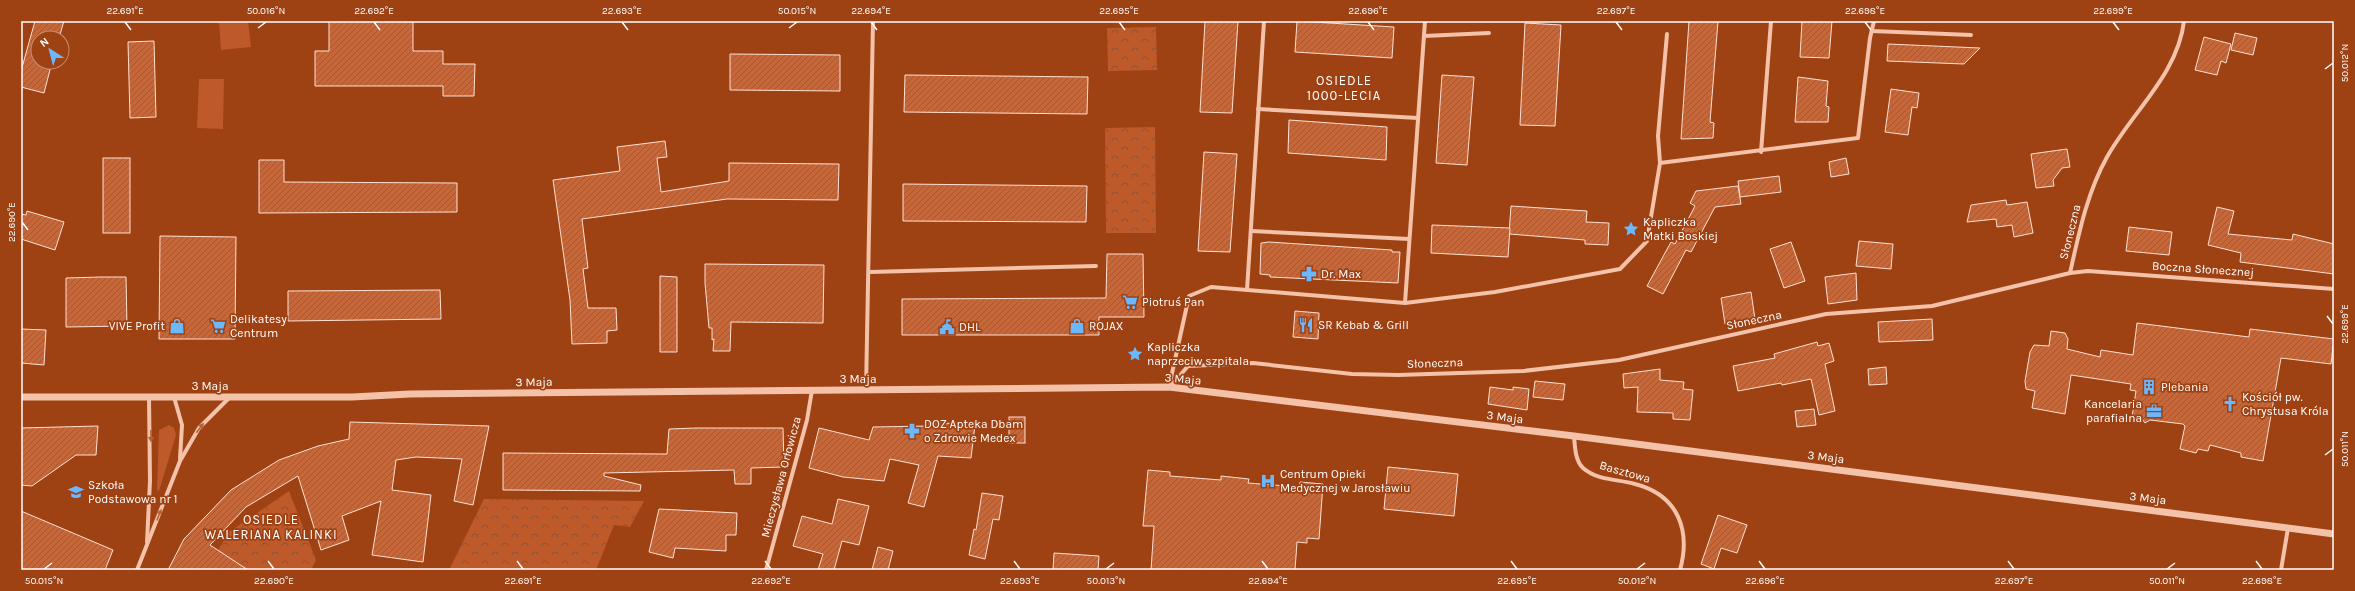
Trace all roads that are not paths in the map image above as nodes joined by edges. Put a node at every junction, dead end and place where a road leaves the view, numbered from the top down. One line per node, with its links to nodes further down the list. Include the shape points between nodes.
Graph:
1 (873, 21): 19 (street)
2 (1264, 21): 12 (street)
3 (1425, 21): 11 (street)
4 (1771, 21): 14 (street)
5 (1874, 21): 7 (street)
6 (2184, 21): 20 (street, Słoneczna, via 2176,52 2163,77 2121,134 2095,182 2081,223)
7 (1872, 31): 10 (street); 14 (street, via 1858,138)
8 (1489, 33): 11 (street)
9 (1667, 34): 15 (street, via 1658,136)
10 (1971, 35)
11 (1424, 36): 13 (street)
12 (1258, 109): 13 (street); 16 (street)
13 (1418, 118): 17 (street)
14 (1761, 152): 15 (street)
15 (1660, 163): 23 (street, via 1647,241 1620,269 1495,292)
16 (1251, 232): 17 (street); 22 (street)
17 (1409, 239): 23 (street)
18 (1096, 266): 19 (street)
19 (870, 272): 26 (street)
20 (2070, 273): 21 (street, Boczna Słonecznej, via 2088,271); 24 (street, Słoneczna, via 1932,306 1826,314 1619,360 1523,371 1398,375 1352,374 1253,363 1188,366)
21 (2334, 289)
22 (1247, 290): 23 (street); 24 (street, via 1211,287 1189,296)
23 (1405, 303)
24 (1169, 387): 26 (street, 3 Maja); 31 (street, 3 Maja)
25 (812, 390): 26 (street, 3 Maja); 30 (street, 3 Maja); 37 (street, Mieczysława Orłowicza)
26 (866, 390)
27 (21, 397): 28 (street, 3 Maja)
28 (149, 397): 29 (street, 3 Maja); 35 (street, one-way to 35, via 150,481)
29 (174, 397): 30 (street, 3 Maja); 32 (street, via 182,425)
30 (231, 397): 32 (street, one-way to 30, via 199,428)
31 (1574, 436): 33 (street, 3 Maja); 38 (street, Basztowa, via 1576,455 1582,467 1592,474 1650,489 1663,497 1675,510 1685,546)
32 (180, 461): 35 (street, one-way to 32)
33 (2288, 528): 34 (street, 3 Maja); 39 (street)
34 (2334, 534)
35 (147, 546): 36 (street)
36 (137, 570)
37 (766, 570)
38 (1680, 570)
39 (2281, 570)

